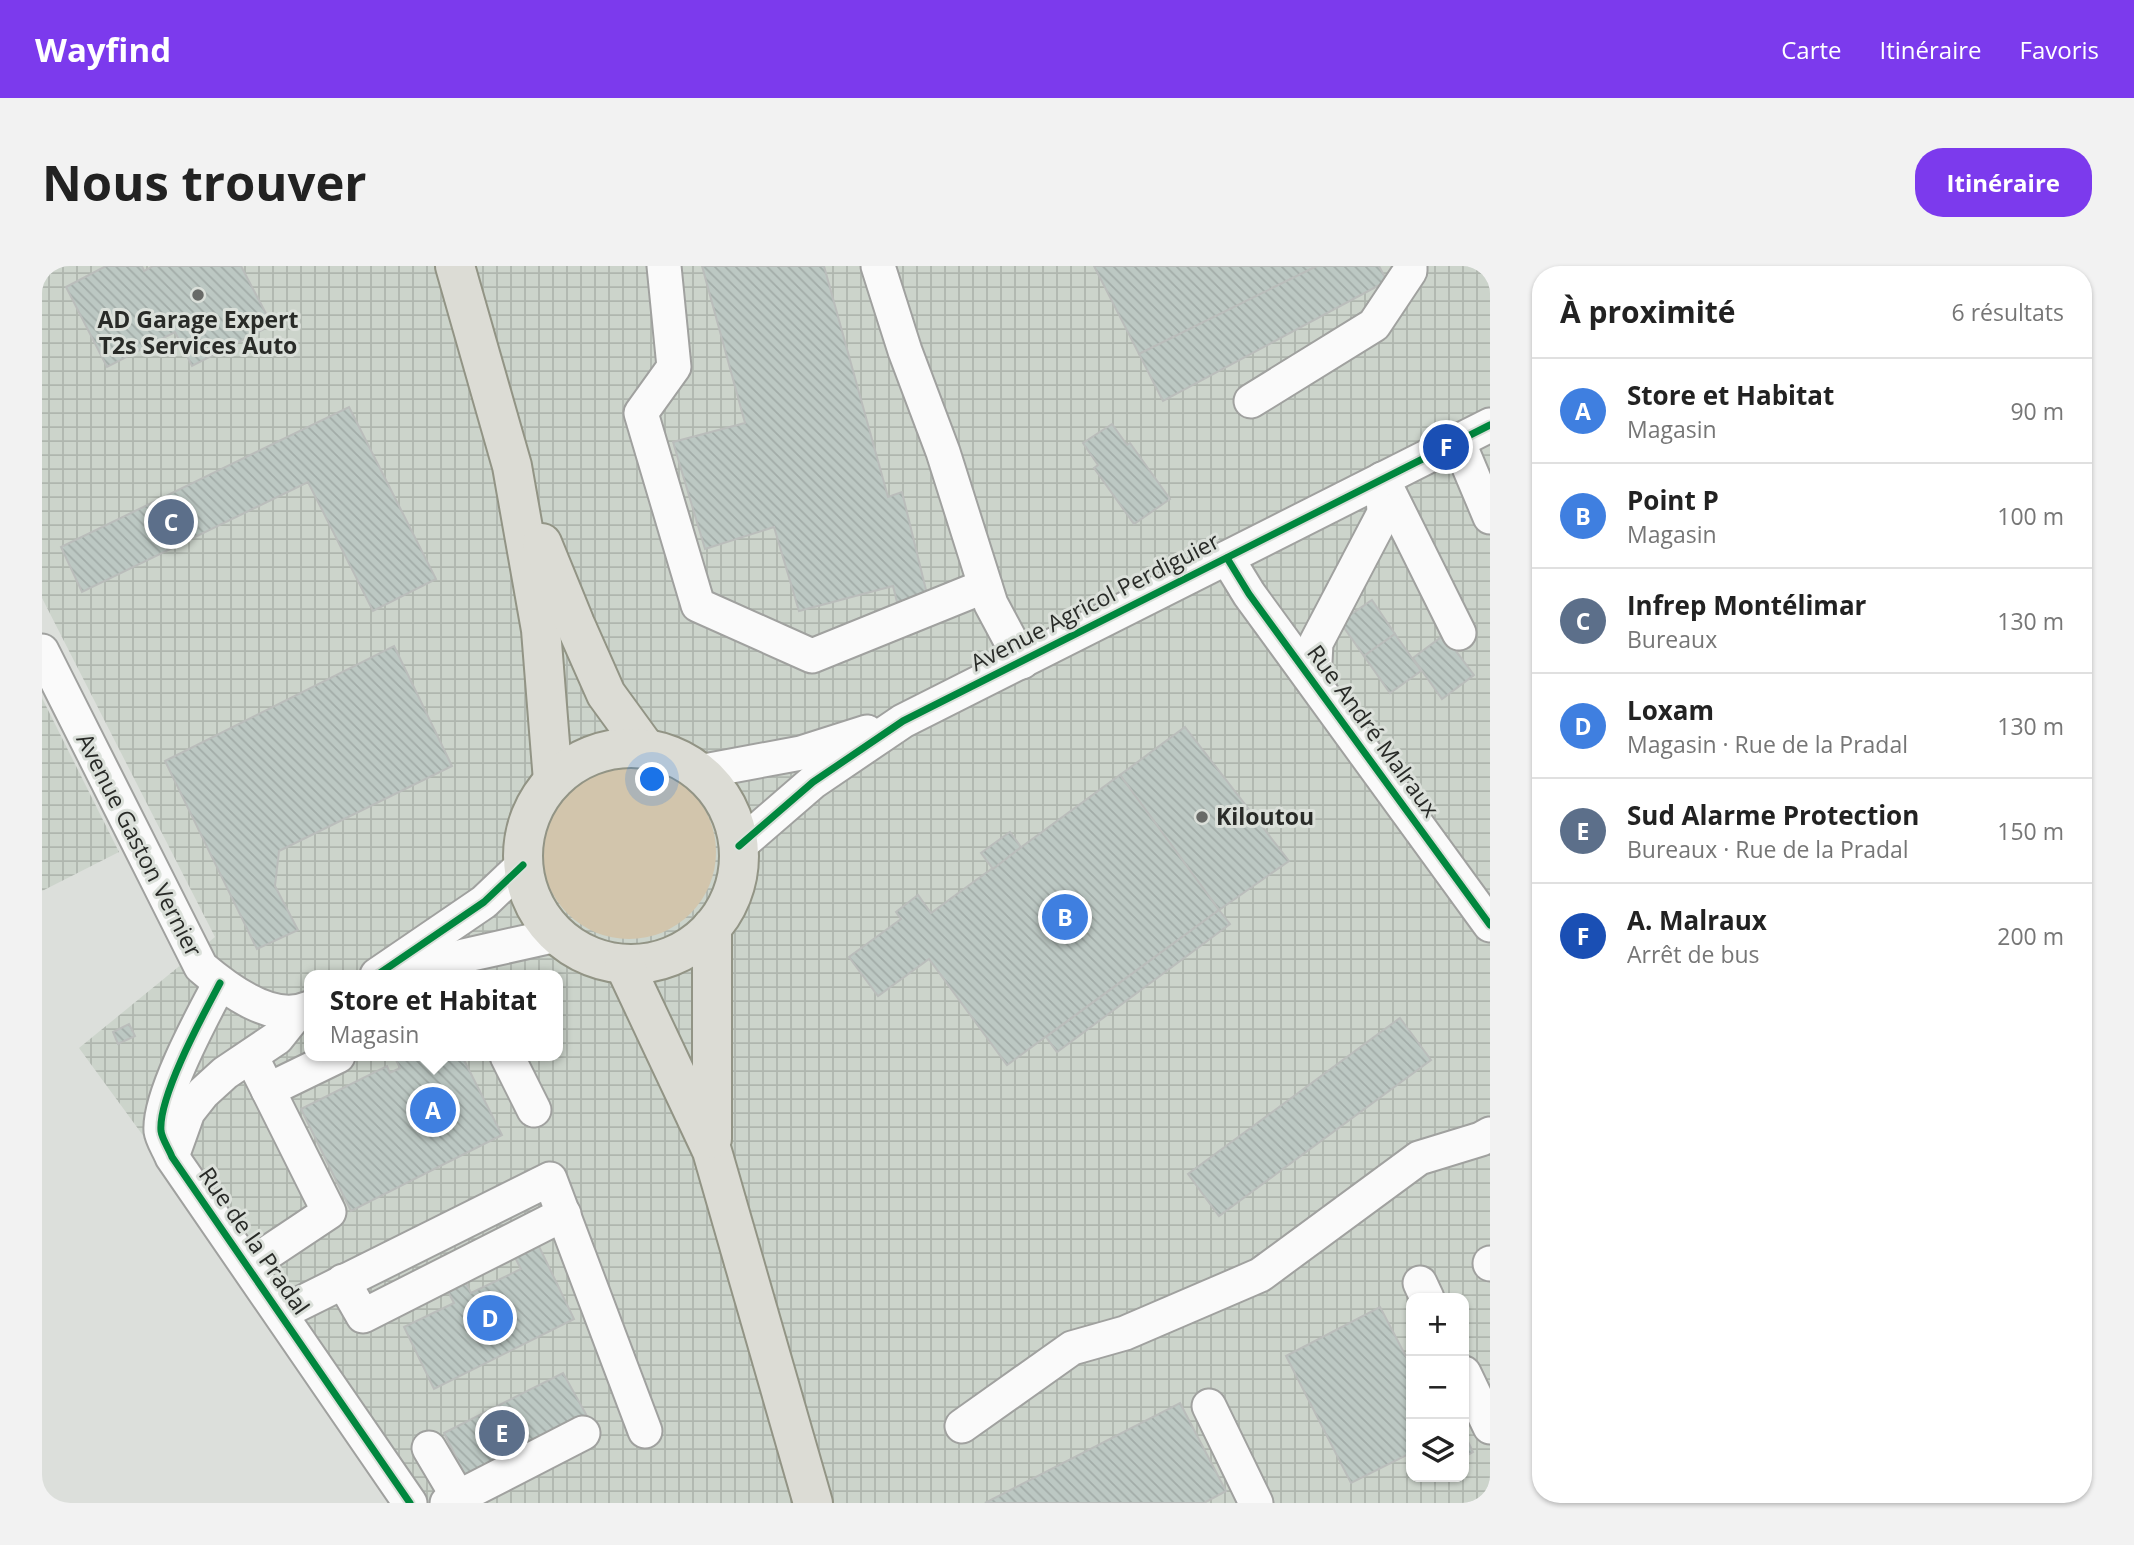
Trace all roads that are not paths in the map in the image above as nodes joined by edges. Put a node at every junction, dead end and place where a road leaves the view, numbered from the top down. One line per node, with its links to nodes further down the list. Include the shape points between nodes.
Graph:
1 (455, 266): 8 (main road)
2 (664, 266): 12 (street, via 674,367 641,413 698,605 812,656)
3 (878, 266): 12 (street)
4 (1410, 266): 5 (street, via 1374,325)
5 (1251, 401)
6 (1490, 425): 7 (street, Avenue Agricol Perdiguier)
7 (1458, 441): 9 (street, Avenue Agricol Perdiguier); 10 (street)
8 (512, 466): 18 (main road, via 606,694); 20 (main road, via 541,630)
9 (1382, 479): 11 (street, Avenue Agricol Perdiguier); 13 (street); 16 (street, via 1384,513 1316,643)
10 (1490, 517)
11 (1227, 558): 15 (street, Avenue Agricol Perdiguier); 16 (street, Rue André Malraux)
12 (985, 586): 15 (street)
13 (1459, 633)
14 (42, 651): 29 (street, Avenue Gaston Vernier, via 201,967)
15 (1022, 662): 17 (street, Avenue Agricol Perdiguier)
16 (1314, 682): 23 (street, Rue André Malraux)
17 (903, 721): 19 (street, Avenue Agricol Perdiguier, via 800,753); 21 (street, Avenue Agricol Perdiguier, via 813,782)
18 (646, 749): 19 (main road, via 674,756); 20 (main road, via 612,749 580,761)
19 (699, 772): 21 (main road, via 719,792)
20 (553, 781): 22 (main road, via 535,806 524,835)
21 (739, 846): 24 (main road, via 737,875 728,903)
22 (523, 865): 25 (main road, via 528,891); 27 (street, via 484,902)
23 (1490, 925)
24 (712, 927): 26 (main road, via 687,948 657,961); 37 (main road)
25 (557, 935): 26 (main road, via 600,960); 28 (street)
26 (624, 964): 37 (main road)
27 (384, 970)
28 (415, 970)
29 (220, 983): 30 (street, Avenue Gaston Vernier, via 275,1010); 38 (street, Rue de la Pradal, via 188,1044 164,1110 161,1132)
30 (303, 1011): 31 (street, Rue de la Pradal)
31 (251, 1056): 34 (street); 38 (street, Rue de la Pradal, via 225,1073 188,1112)
32 (328, 1061): 34 (street)
33 (510, 1061): 35 (street)
34 (268, 1090): 39 (street, via 329,1212)
35 (534, 1110)
36 (1490, 1133): 43 (street, via 1419,1158 1260,1275 1125,1333 1072,1348)
37 (712, 1152): 50 (main road)
38 (172, 1157): 39 (street, Rue de la Pradal)
39 (248, 1266): 40 (street, Rue de la Pradal)
40 (281, 1313): 45 (street, via 550,1179); 49 (street, Rue de la Pradal)
41 (1469, 1383): 44 (street)
42 (1209, 1406): 51 (street)
43 (962, 1426)
44 (1490, 1427)
45 (645, 1431)
46 (583, 1433): 48 (street)
47 (429, 1448): 48 (street)
48 (453, 1500)
49 (410, 1503)
50 (813, 1503)
51 (1256, 1503)

